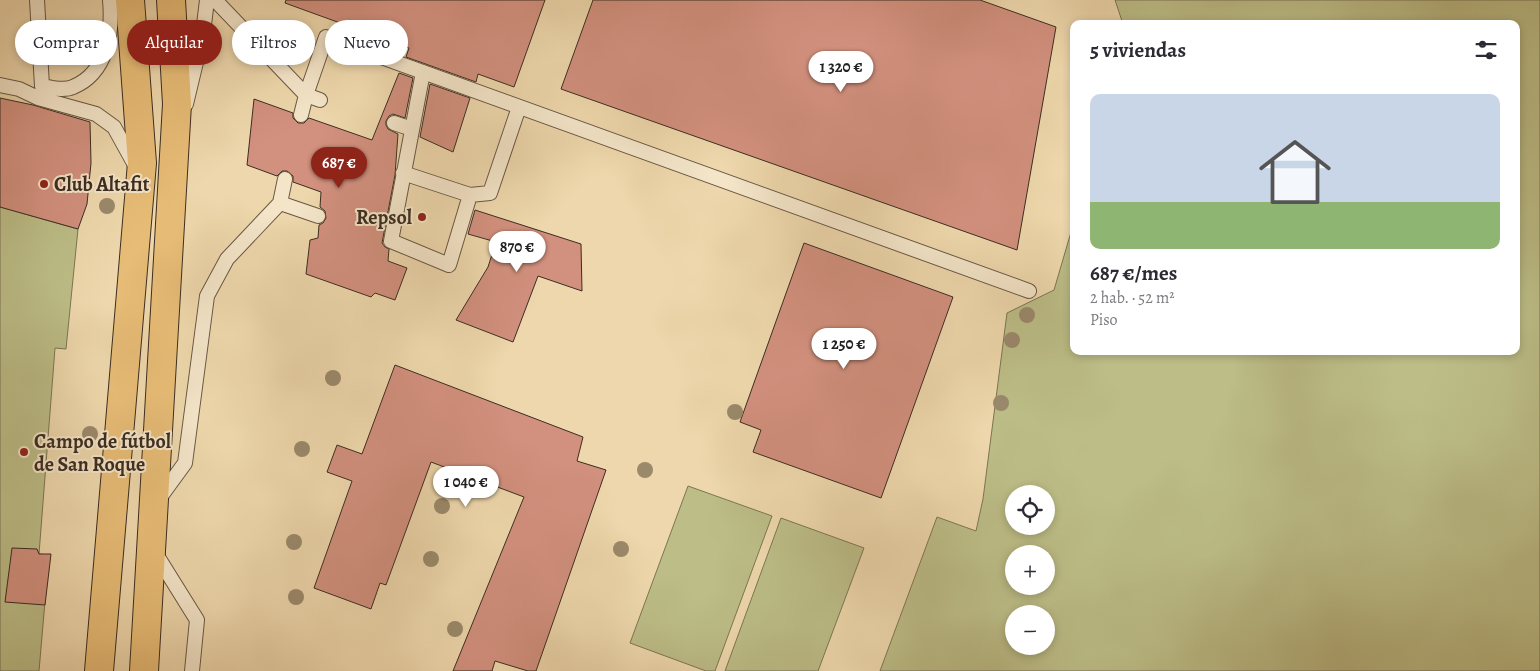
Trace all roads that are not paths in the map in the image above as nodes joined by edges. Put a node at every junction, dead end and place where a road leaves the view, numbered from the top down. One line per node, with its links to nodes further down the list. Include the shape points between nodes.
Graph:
1 (37, 0): 9 (lane)
2 (110, 0): 9 (lane, via 109,41 101,63 88,78 72,88)
3 (130, 0): 19 (highway)
4 (171, 0): 17 (highway, via 177,104)
5 (206, 0): 17 (lane, via 203,34)
6 (215, 0): 11 (lane)
7 (423, 72): 11 (lane, via 326,37); 13 (lane); 16 (lane)
8 (0, 85): 10 (lane)
9 (42, 86): 10 (lane)
10 (18, 89): 19 (lane, via 96,114 114,127)
11 (306, 95): 12 (lane); 14 (lane)
12 (320, 100)
13 (519, 107): 21 (lane, via 490,193); 24 (lane)
14 (301, 115)
15 (394, 123): 16 (lane)
16 (412, 129): 18 (lane)
17 (174, 150): 25 (highway)
18 (403, 173): 21 (lane); 21 (lane, via 390,241 450,265)
19 (141, 178): 27 (highway)
20 (285, 179): 22 (lane)
21 (470, 195)
22 (280, 203): 23 (lane); 25 (lane, via 227,259 207,296 185,463)
23 (318, 216)
24 (1030, 290)
25 (154, 506): 26 (highway)
26 (151, 546): 28 (highway); 29 (lane, via 196,620)
27 (99, 671)
28 (144, 671)
29 (192, 671)

